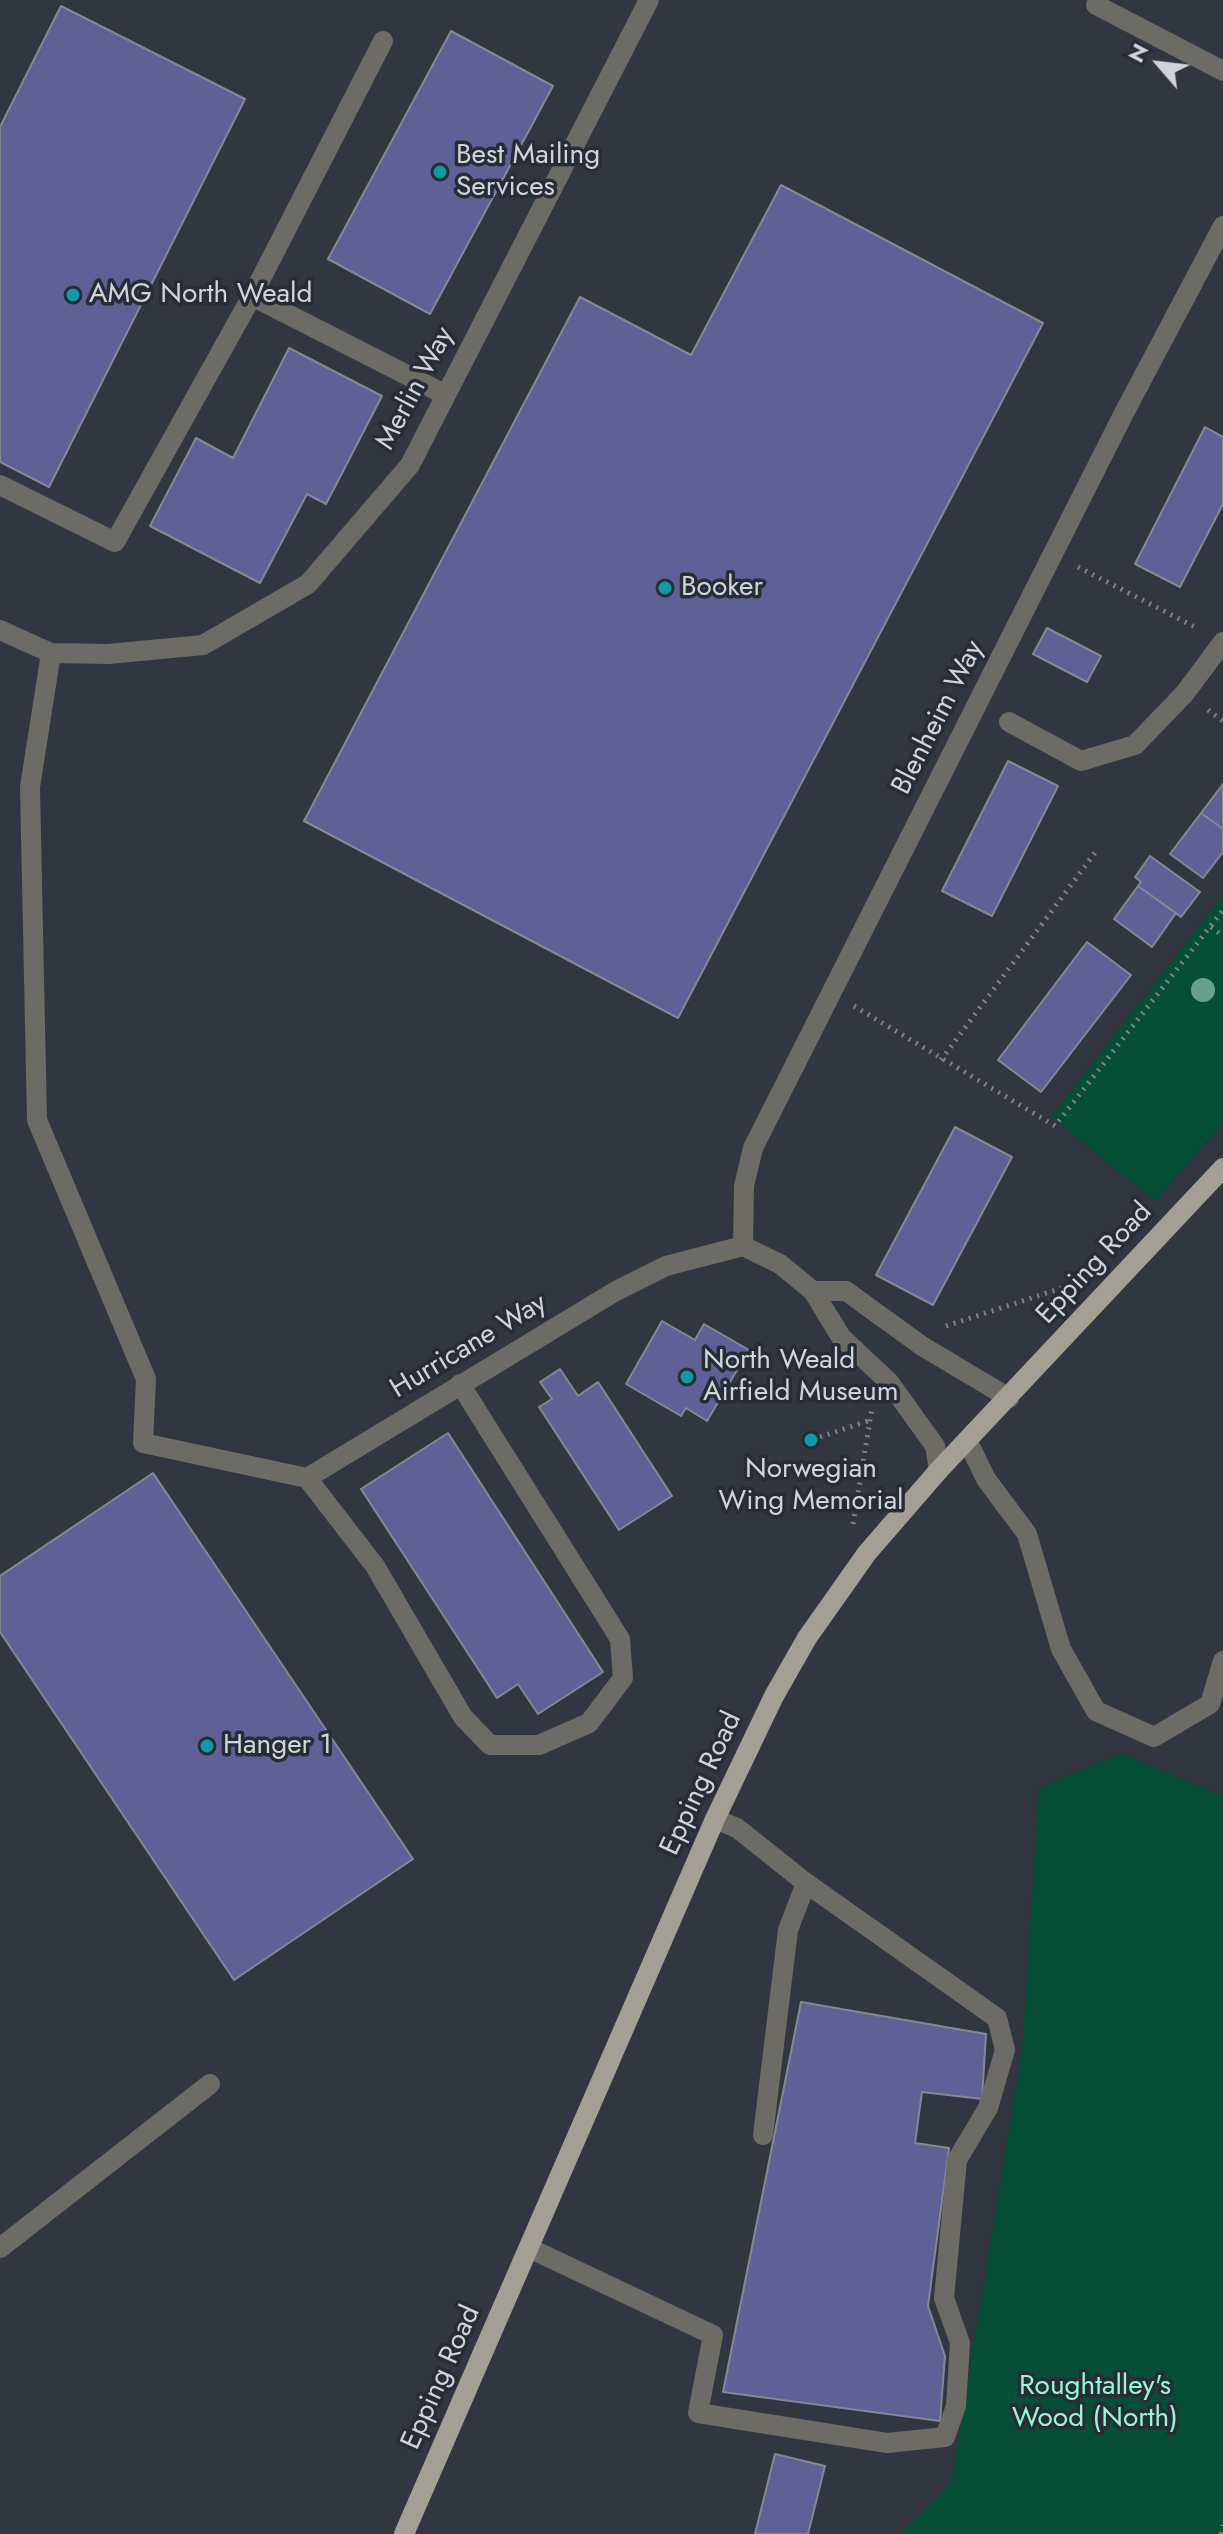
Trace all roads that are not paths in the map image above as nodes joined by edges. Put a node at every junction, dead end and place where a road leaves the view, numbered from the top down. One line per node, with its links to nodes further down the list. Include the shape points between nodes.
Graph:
1 (649, 0): 7 (street, Merlin Way)
2 (1096, 5): 4 (street)
3 (383, 41): 6 (street)
4 (1223, 71)
5 (1223, 226): 14 (street, Blenheim Way, via 753,1148 744,1186)
6 (252, 296): 7 (street); 8 (street, via 115,542)
7 (446, 395): 11 (street, Merlin Way, via 410,465 308,584 203,645)
8 (0, 485)
9 (0, 630): 11 (street, Merlin Way)
10 (1216, 638): 12 (street, via 1185,693 1135,745 1081,761)
11 (51, 653): 20 (street, via 30,787 37,1120 146,1379 143,1443)
12 (1009, 722)
13 (1223, 1168): 17 (main road, Epping Road)
14 (743, 1246): 15 (street, via 780,1264); 16 (street, Hurricane Way, via 666,1266)
15 (813, 1291): 17 (street, via 846,1291 922,1346); 19 (street, via 841,1337 889,1382 935,1446)
16 (460, 1384): 20 (street, Hurricane Way); 20 (street, via 620,1639 623,1678 589,1723 539,1745 490,1745 463,1717 375,1566)
17 (1009, 1398): 18 (main road, Epping Road)
18 (968, 1442): 19 (main road, Epping Road); 21 (street, via 986,1479 1027,1534 1061,1649 1096,1711 1154,1737 1210,1704)
19 (939, 1470): 22 (main road, Epping Road, via 867,1553 807,1638)
20 (307, 1478)
21 (1223, 1661)
22 (715, 1819): 23 (street, via 737,1828); 27 (main road, Epping Road)
23 (806, 1883): 25 (street, via 788,1930); 27 (street, via 997,2018 1005,2050 988,2108 957,2160 944,2298 960,2343 956,2406 945,2437 887,2443 698,2413 713,2335)
24 (210, 2084): 26 (street)
25 (763, 2135)
26 (0, 2248)
27 (529, 2248): 28 (main road, Epping Road)
28 (404, 2534)

